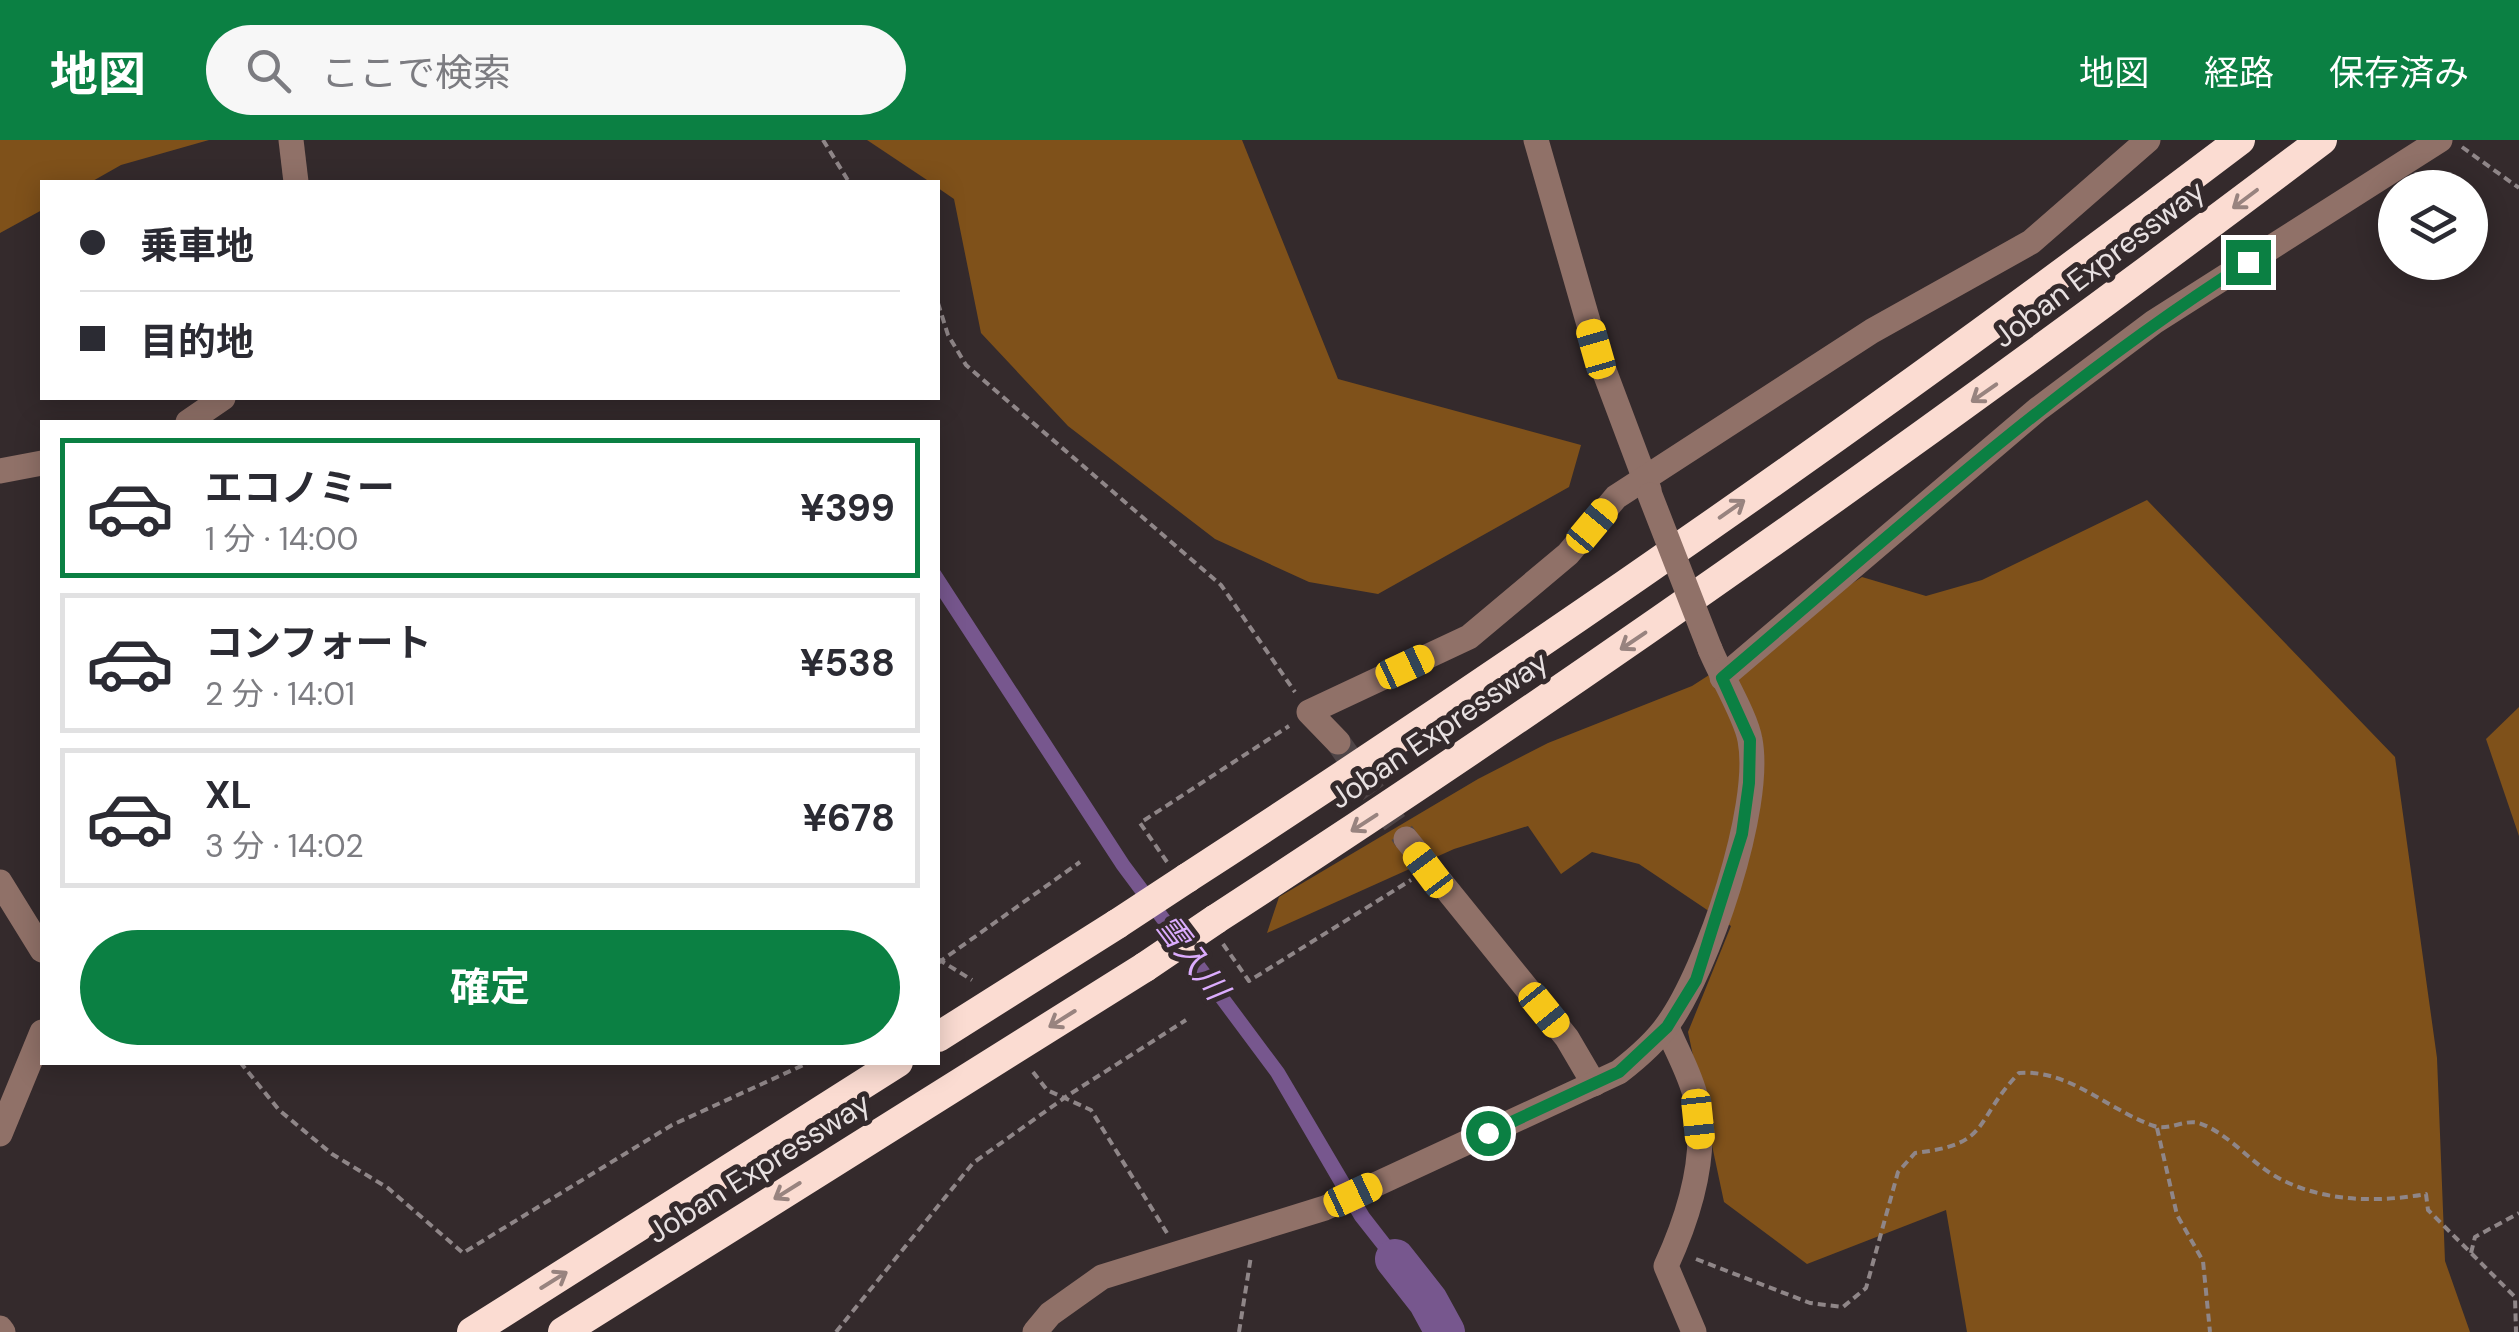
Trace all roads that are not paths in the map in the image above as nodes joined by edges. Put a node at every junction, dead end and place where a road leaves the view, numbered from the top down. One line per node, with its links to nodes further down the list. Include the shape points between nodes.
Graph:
1 (291, 140): 7 (street)
2 (1536, 140): 12 (street, via 1596,349)
3 (2148, 140): 12 (street, via 2030,242 1872,332)
4 (2240, 140): 20 (highway, Joban Expressway, one-way to 4, bridge, via 1405,736 2003,320)
5 (2322, 140): 25 (highway, Joban Expressway, one-way to 25, bridge, via 2034,358 1429,781)
6 (2441, 141): 13 (street, via 2154,322 2038,409)
7 (296, 180)
8 (220, 400): 9 (street)
9 (191, 420)
10 (40, 463): 11 (street)
11 (0, 471)
12 (1648, 485): 13 (street, bridge); 14 (street, via 1616,497 1568,554 1469,636 1309,712)
13 (1722, 678): 18 (street, via 1750,740 1742,834 1709,948)
14 (1338, 742)
15 (1406, 839): 22 (street, via 1566,1038)
16 (0, 882): 17 (street)
17 (40, 947)
18 (1667, 1027): 22 (street, via 1619,1072); 27 (street, via 1696,1098 1700,1139 1697,1173 1666,1266)
19 (40, 1037): 23 (street)
20 (940, 1037)
21 (893, 1065): 24 (highway, Joban Expressway, one-way to 21)
22 (1594, 1084): 26 (street, via 1325,1208 1102,1277)
23 (0, 1134)
24 (472, 1332)
25 (563, 1332)
26 (1036, 1332)
27 (1694, 1332)

